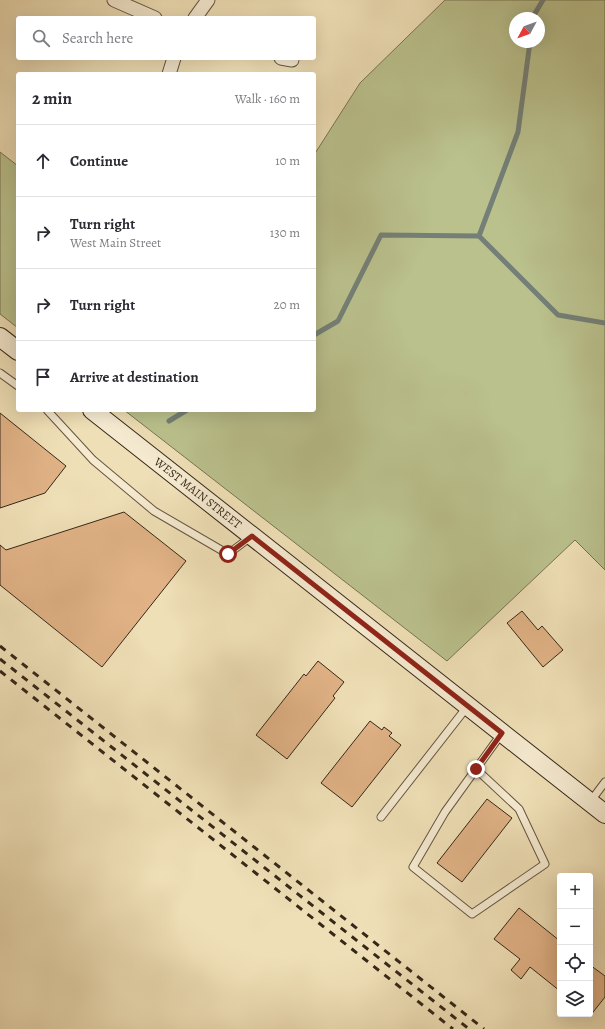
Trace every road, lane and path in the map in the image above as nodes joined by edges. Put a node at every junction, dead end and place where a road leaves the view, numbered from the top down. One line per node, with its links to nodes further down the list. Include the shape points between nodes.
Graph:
1 (114, 0): 3 (street)
2 (208, 0): 4 (street)
3 (150, 16)
4 (196, 16)
5 (173, 60): 6 (street)
6 (170, 72)
7 (0, 337): 8 (street)
8 (16, 349)
9 (0, 373): 10 (lane)
10 (16, 385)
11 (49, 412): 13 (lane, via 93,460 154,511 228,554)
12 (95, 412): 13 (street, WEST MAIN STREET)
13 (252, 536): 14 (street, WEST MAIN STREET)
14 (468, 706): 15 (street, WEST MAIN STREET); 20 (lane)
15 (502, 733): 16 (lane); 18 (street, WEST MAIN STREET)
16 (476, 769): 16 (lane, via 444,812 413,867 472,914 545,864 519,809)
17 (605, 782): 18 (lane)
18 (590, 802): 19 (street, WEST MAIN STREET)
19 (605, 814)
20 (381, 817)

